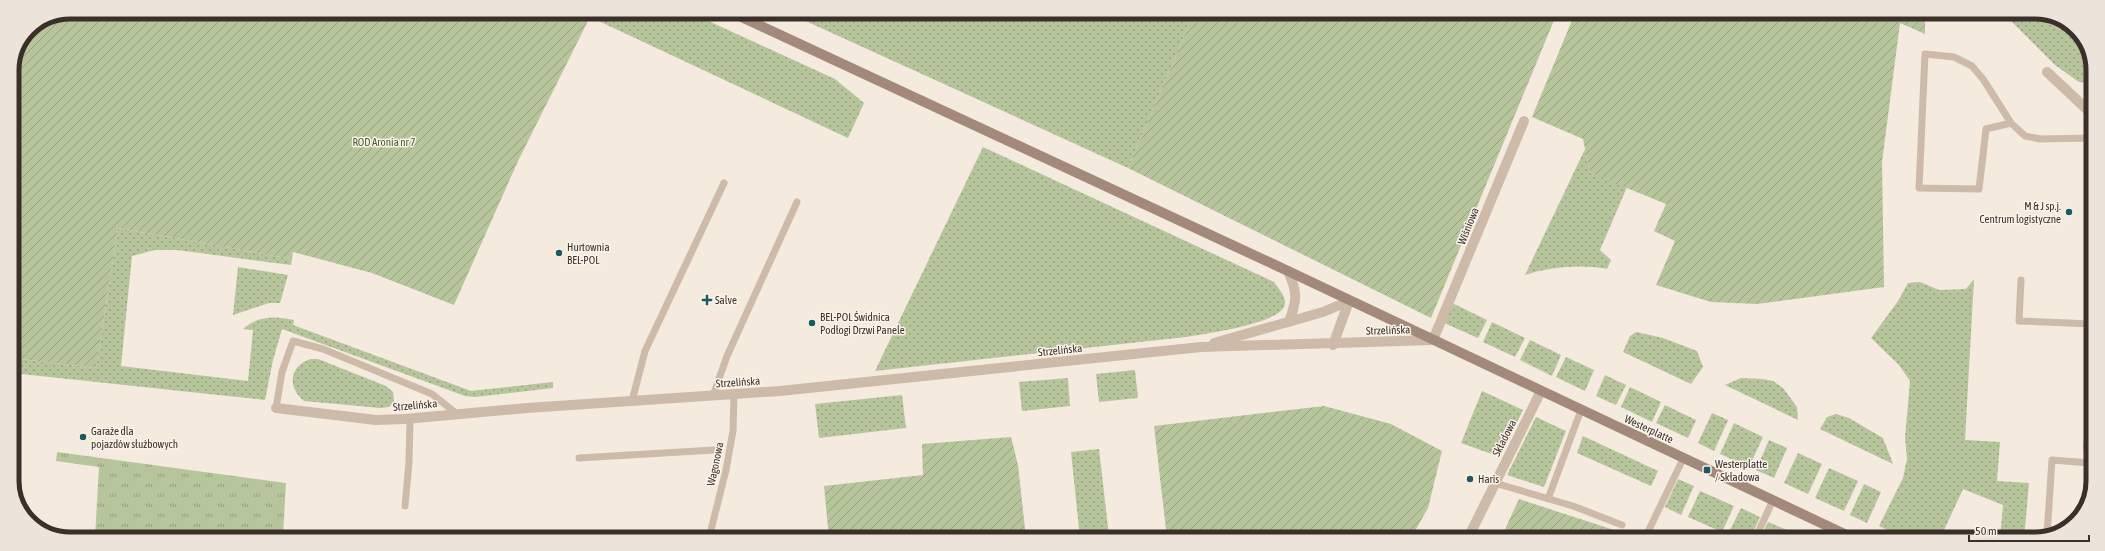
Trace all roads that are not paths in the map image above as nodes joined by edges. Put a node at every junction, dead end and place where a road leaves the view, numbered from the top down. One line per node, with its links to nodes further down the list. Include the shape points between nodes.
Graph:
1 (746, 19): 9 (main road, Westerplatte)
2 (2047, 72): 3 (street)
3 (2086, 108)
4 (1524, 121): 14 (street, Wiśniowa)
5 (2011, 123): 5 (lane, via 1983,78 1972,66 1954,56 1925,54 1919,188 1979,190 1986,129); 6 (lane, via 2025,136 2040,139)
6 (2086, 138)
7 (724, 183): 20 (lane, via 645,351)
8 (797, 202): 19 (lane, via 728,356)
9 (1288, 271): 11 (main road, Westerplatte); 12 (street, via 1296,290 1295,305)
10 (2021, 280): 13 (lane, via 2019,321)
11 (1349, 301): 12 (street, Strzelińska); 14 (main road, Westerplatte); 15 (street)
12 (1289, 322): 16 (street, Strzelińska)
13 (2086, 324)
14 (1433, 340): 15 (street, Strzelińska); 17 (main road, Westerplatte)
15 (1333, 345): 16 (street, Strzelińska)
16 (1200, 347): 18 (street, Strzelińska, via 787,391)
17 (1541, 391): 22 (main road, Westerplatte); 29 (street, Składowa)
18 (734, 394): 19 (street, Strzelińska); 35 (lane, Wagonowa, via 733,432)
19 (713, 396): 20 (street, Strzelińska)
20 (632, 401): 23 (street, Strzelińska)
21 (276, 408): 23 (lane, via 282,372 293,341 323,349 432,394); 24 (street, Strzelińska, via 376,420)
22 (1581, 410): 27 (main road, Westerplatte); 30 (lane)
23 (457, 414): 24 (street, Strzelińska)
24 (410, 418): 32 (lane)
25 (714, 450): 26 (lane)
26 (579, 458)
27 (1683, 459): 31 (main road, Westerplatte); 37 (lane)
28 (2086, 463): 34 (lane, via 2052,460)
29 (1495, 483): 30 (lane); 36 (street, Składowa)
30 (1548, 499): 33 (lane)
31 (1773, 500): 38 (lane); 39 (main road, Westerplatte)
32 (405, 506)
33 (1622, 525)
34 (2047, 530)
35 (710, 532)
36 (1471, 532)
37 (1648, 532)
38 (1758, 532)
39 (1840, 532)

